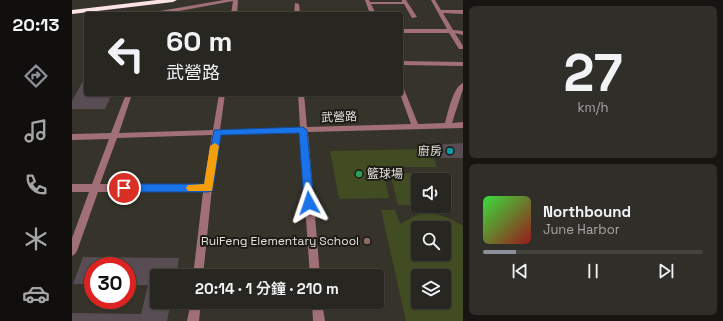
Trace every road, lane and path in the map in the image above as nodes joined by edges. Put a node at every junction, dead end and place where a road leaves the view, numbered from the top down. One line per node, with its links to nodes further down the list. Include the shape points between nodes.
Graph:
1 (173, 0): 7 (highway)
2 (232, 0): 12 (street)
3 (236, 0): 13 (street)
4 (433, 0): 10 (street)
5 (368, 1): 6 (street); 15 (street)
6 (405, 2): 17 (street)
7 (129, 3): 9 (highway); 11 (highway)
8 (297, 4): 14 (street)
9 (72, 8)
10 (440, 11): 16 (street); 19 (street)
11 (72, 12)
12 (165, 12)
13 (234, 12)
14 (297, 12)
15 (371, 12)
16 (463, 12)
17 (414, 17)
18 (403, 31): 19 (street)
19 (451, 31): 20 (street); 21 (street)
20 (463, 33)
21 (461, 48)
22 (403, 63): 23 (street)
23 (463, 64)
24 (463, 85): 29 (street)
25 (403, 94): 31 (street)
26 (129, 96): 34 (street)
27 (222, 96): 33 (street)
28 (301, 96): 32 (street)
29 (448, 125): 30 (street, 武營路); 31 (street, 武營路)
30 (463, 125)
31 (415, 126): 32 (street, 武營路)
32 (303, 130): 33 (street, 武營路); 41 (street)
33 (217, 132): 34 (street, 武營路); 38 (street)
34 (114, 136): 35 (street, 武營路); 37 (street)
35 (72, 137)
36 (72, 188): 37 (street)
37 (95, 188): 38 (street); 39 (street)
38 (208, 188): 40 (street)
39 (72, 251)
40 (199, 269)
41 (314, 269)
42 (195, 309): 44 (street)
43 (317, 309): 45 (street)
44 (193, 321)
45 (318, 321)

